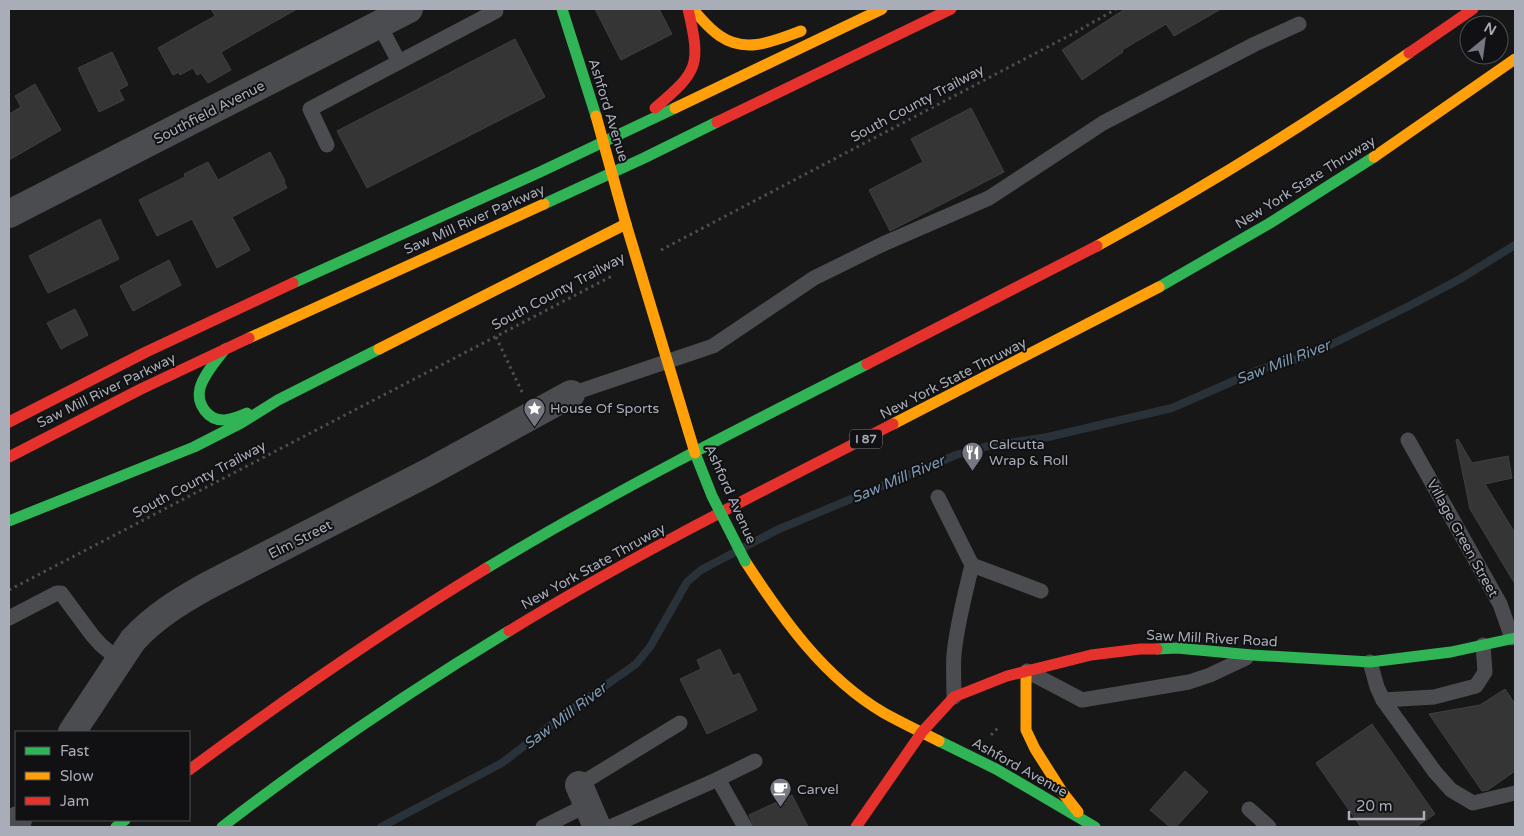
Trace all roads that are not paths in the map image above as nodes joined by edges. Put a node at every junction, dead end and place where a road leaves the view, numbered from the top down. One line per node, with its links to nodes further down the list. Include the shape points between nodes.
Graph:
1 (409, 9): 11 (street, Southfield Avenue)
2 (562, 9): 19 (main road, Ashford Avenue, bridge)
3 (688, 9): 16 (main road, via 696,53 690,72 676,90)
4 (692, 9): 13 (main road, via 721,38 742,46 768,43)
5 (861, 9): 10 (main road)
6 (882, 9): 16 (main road, Saw Mill River Parkway)
7 (951, 9): 20 (main road, Saw Mill River Parkway, via 636,162)
8 (1473, 9): 43 (main road, via 1323,113 1166,208 1060,266 639,482 478,572 328,670)
9 (496, 11): 15 (lane)
10 (842, 16)
11 (380, 24): 15 (lane); 18 (street, Southfield Avenue)
12 (1299, 24): 21 (lane, via 1103,123 988,198 814,278 714,346)
13 (814, 26)
14 (1515, 58): 49 (main road, New York State Thruway / I 87, via 1342,178 1182,274 693,528 533,617 377,714)
15 (399, 62): 17 (lane, via 310,109)
16 (626, 132): 23 (main road, Saw Mill River Parkway, via 289,285)
17 (328, 145)
18 (9, 214)
19 (626, 224): 22 (main road); 41 (main road, Ashford Avenue, bridge, via 695,454 715,503 745,561 763,590 811,651 866,702)
20 (225, 349): 22 (main road, via 202,383 199,398 206,412 221,420 234,418); 25 (main road, Saw Mill River Parkway)
21 (571, 394): 34 (street, Elm Street, via 182,600 143,629)
22 (278, 400): 27 (main road, via 194,448)
23 (9, 422)
24 (1408, 440): 31 (lane, Village Green Street, via 1500,604)
25 (9, 457)
26 (938, 497): 28 (lane)
27 (9, 520)
28 (972, 565): 29 (lane); 37 (lane, via 956,640)
29 (1041, 591)
30 (9, 618): 34 (lane, via 61,593 101,646)
31 (1514, 638): 32 (main road, Saw Mill River Road)
32 (1483, 645): 35 (main road, Saw Mill River Road); 38 (lane, via 1485,672 1476,686 1434,697)
33 (1252, 655): 35 (main road, Saw Mill River Road); 36 (main road, Saw Mill River Road, via 1178,648 1140,649 1091,655); 36 (lane, via 1189,682 1082,700)
34 (119, 660): 40 (street, Elm Street)
35 (1370, 662): 38 (lane)
36 (1026, 671): 37 (main road, Saw Mill River Road); 48 (main road, via 1026,730 1063,793)
37 (954, 697): 41 (main road, Saw Mill River Road)
38 (1383, 700): 45 (lane, via 1450,790 1473,803)
39 (680, 723): 46 (lane)
40 (73, 731)
41 (922, 732): 48 (main road, Ashford Avenue, via 996,769); 53 (main road, Saw Mill River Road)
42 (755, 760): 44 (lane)
43 (190, 769)
44 (718, 779): 51 (lane); 52 (lane)
45 (1515, 793)
46 (587, 806): 50 (lane)
47 (1249, 809): 54 (lane)
48 (1090, 824)
49 (222, 827)
50 (543, 827)
51 (610, 827)
52 (745, 827)
53 (856, 827)
54 (1269, 827)

